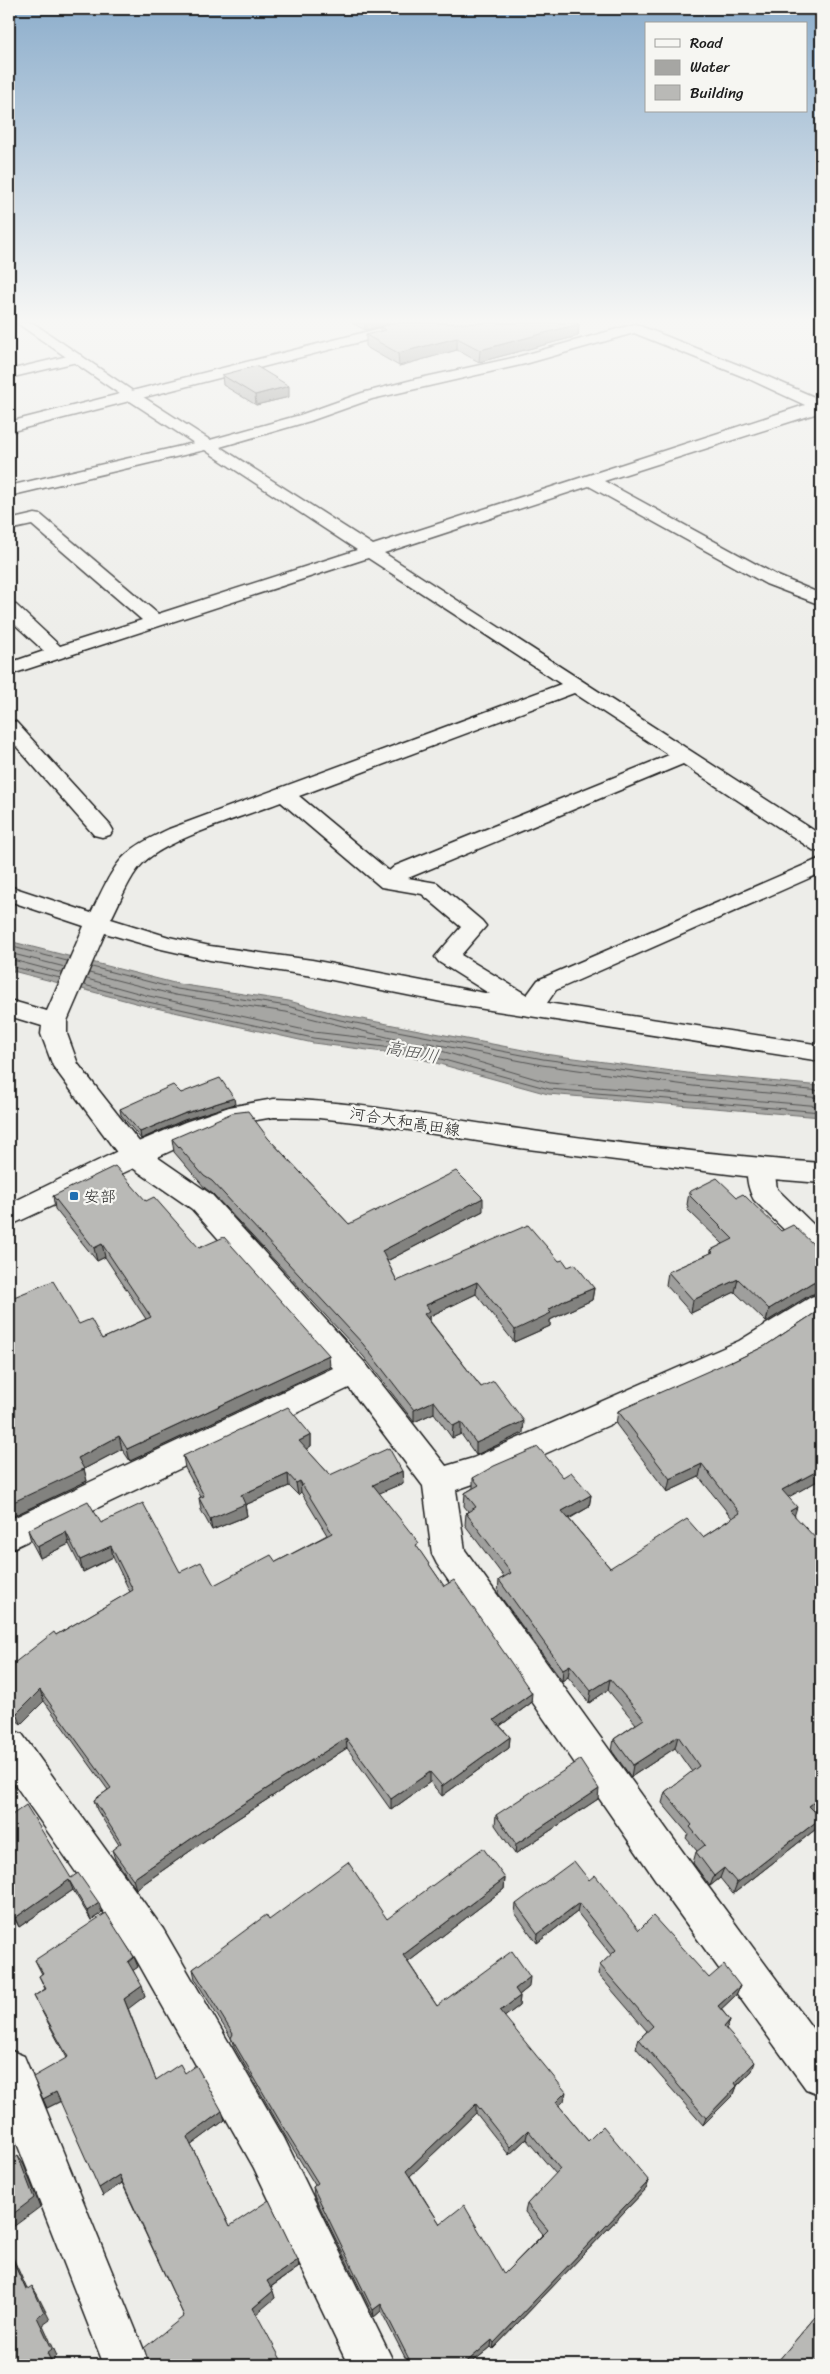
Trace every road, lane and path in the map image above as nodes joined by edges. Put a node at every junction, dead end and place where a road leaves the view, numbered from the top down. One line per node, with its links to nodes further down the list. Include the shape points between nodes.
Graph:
1 (191, 434): 4 (street)
2 (251, 434): 4 (street)
3 (734, 434): 5 (street)
4 (208, 445): 6 (street); 8 (street)
5 (590, 480): 8 (street); 9 (street, via 772,580)
6 (9, 491)
7 (9, 525): 11 (street, via 36,519)
8 (371, 552): 11 (street); 14 (street)
9 (821, 600)
10 (9, 609): 12 (street)
11 (156, 622): 12 (street)
12 (58, 654): 13 (street)
13 (9, 669)
14 (576, 685): 16 (street); 17 (street)
15 (9, 726): 18 (street)
16 (685, 756): 19 (street); 21 (street, via 403,871)
17 (284, 794): 21 (street); 23 (street, via 154,845 135,858)
18 (102, 830)
19 (821, 844)
20 (821, 865): 25 (street, via 547,985)
21 (389, 882): 25 (street, via 429,888 474,926 447,957)
22 (9, 893): 23 (street)
23 (96, 927): 25 (street, via 210,953); 26 (street)
24 (9, 1008): 26 (street)
25 (531, 1008): 27 (street)
26 (57, 1017): 28 (street, via 54,1034 66,1066)
27 (821, 1053)
28 (134, 1155): 29 (street, 河合大和高田線, via 229,1116 274,1108 372,1114 520,1139); 31 (street, 河合大和高田線); 34 (street, via 202,1202)
29 (760, 1168): 30 (street, 河合大和高田線); 32 (street, via 764,1193)
30 (821, 1173)
31 (9, 1216)
32 (821, 1249)
33 (821, 1305): 35 (street, via 750,1349 482,1468)
34 (354, 1372): 35 (street); 36 (street)
35 (439, 1482): 39 (street, via 450,1554 687,1891)
36 (9, 1536)
37 (9, 1746): 41 (street, via 149,1944 270,2153)
38 (9, 2071): 40 (street)
39 (821, 2074)
40 (127, 2365)
41 (372, 2365)

